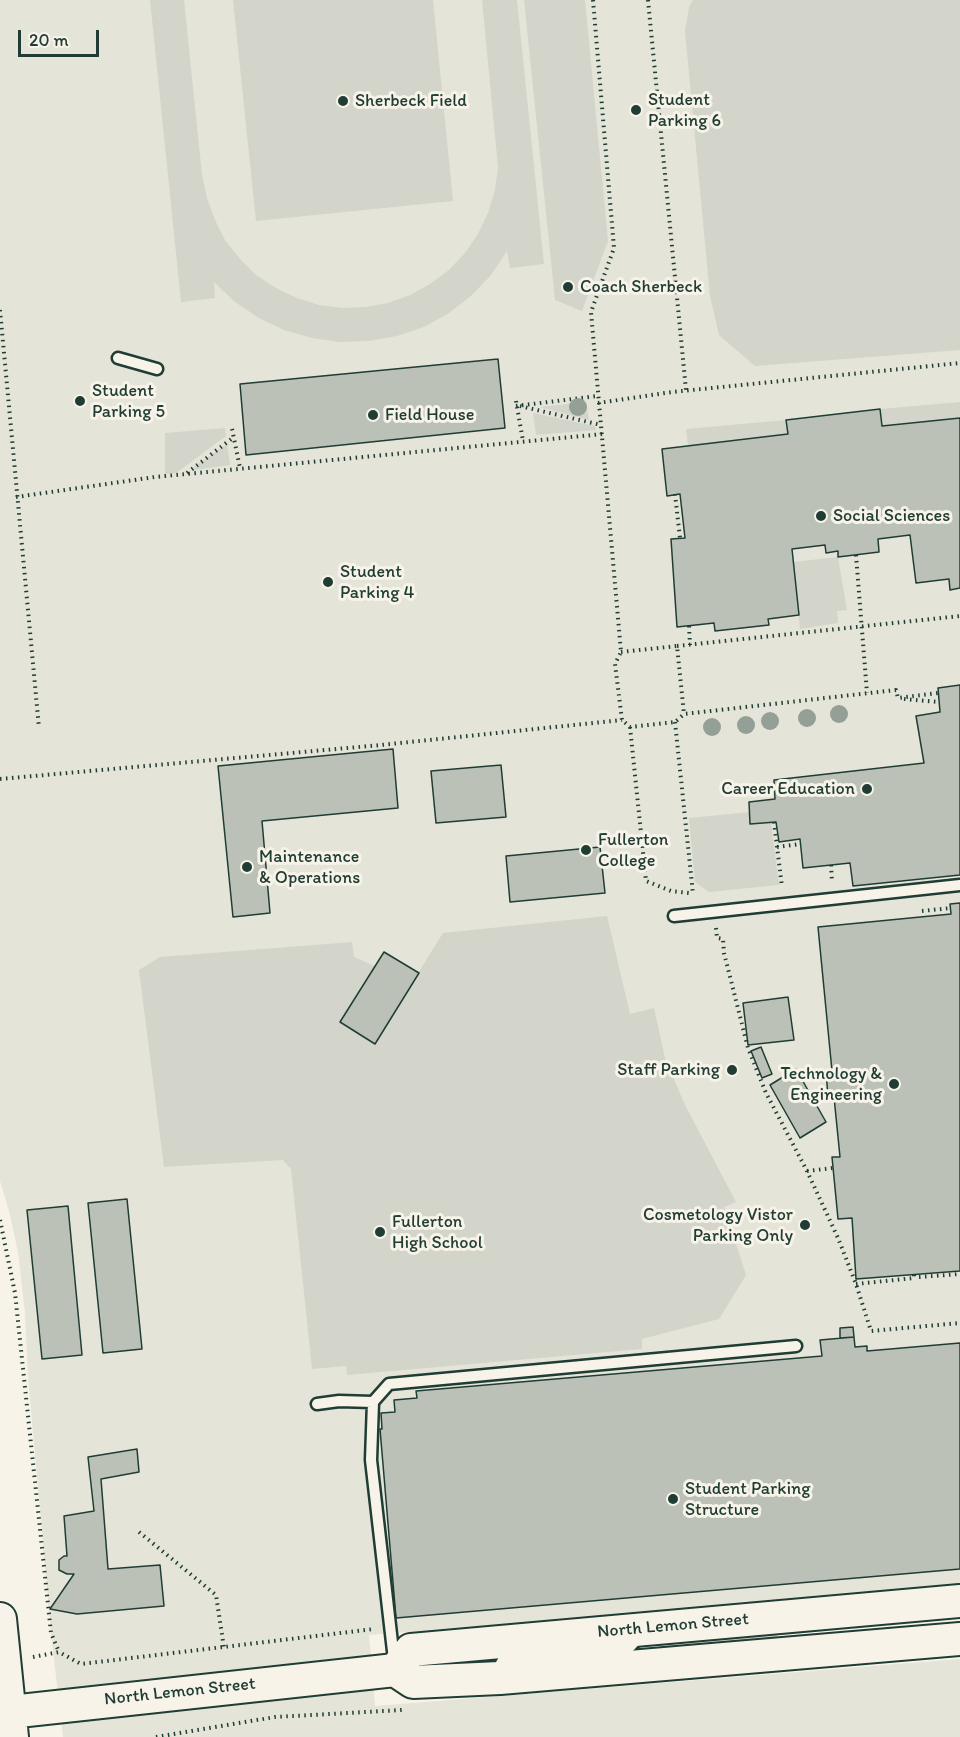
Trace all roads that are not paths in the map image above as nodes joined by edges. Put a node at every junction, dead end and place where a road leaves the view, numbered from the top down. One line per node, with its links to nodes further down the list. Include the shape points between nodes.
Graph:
1 (118, 358): 2 (lane)
2 (157, 369)
3 (960, 885): 4 (lane)
4 (674, 916)
5 (796, 1346): 6 (lane, via 389,1384)
6 (373, 1402): 7 (lane); 12 (lane, via 371,1460)
7 (317, 1404)
8 (960, 1601): 10 (street, North Lemon Street)
9 (0, 1619): 14 (street)
10 (648, 1629): 12 (street, North Lemon Street, via 411,1650); 13 (lane, via 629,1648 503,1660)
11 (960, 1638): 13 (street, North Lemon Street)
12 (395, 1670): 13 (street, North Lemon Street, via 413,1682); 14 (street, North Lemon Street)
13 (500, 1678)
14 (7, 1721)

